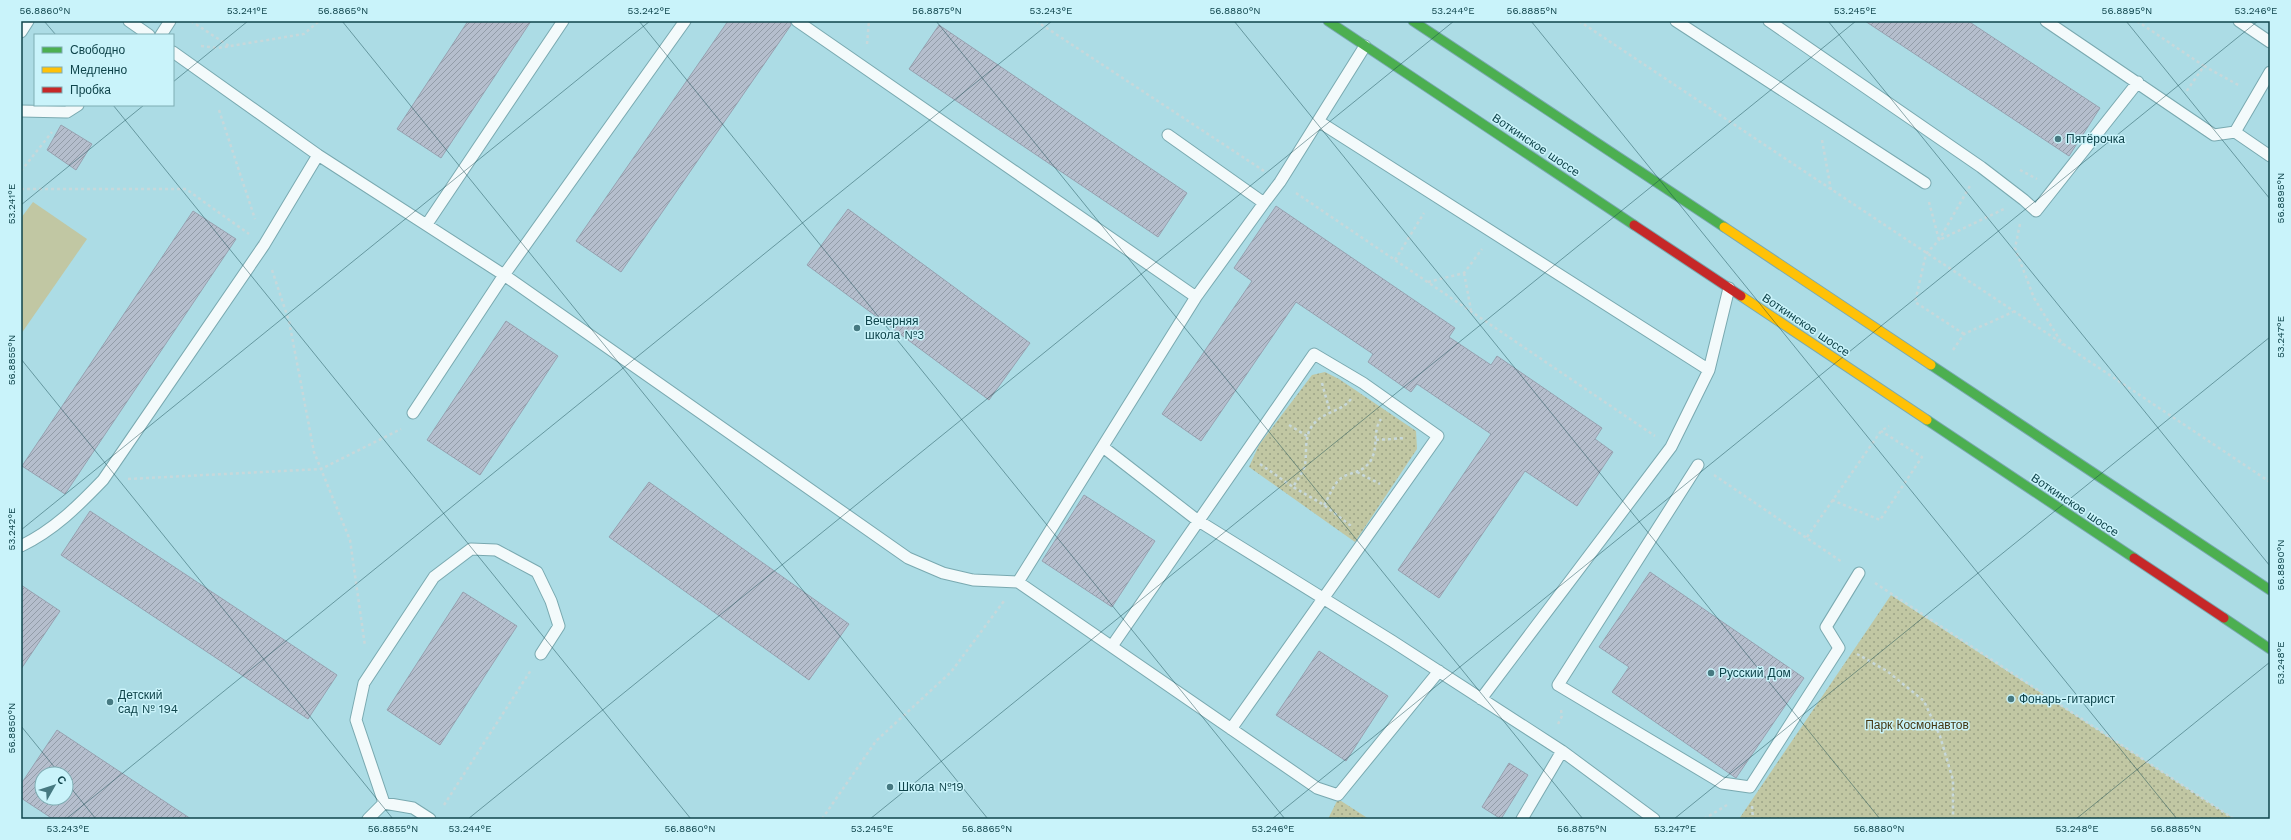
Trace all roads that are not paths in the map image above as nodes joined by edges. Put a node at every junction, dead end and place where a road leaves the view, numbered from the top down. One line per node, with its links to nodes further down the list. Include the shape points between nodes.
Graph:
1 (28, 21): 13 (lane)
2 (129, 21): 14 (lane)
3 (170, 21): 15 (lane)
4 (563, 21): 30 (lane)
5 (685, 21): 31 (lane)
6 (797, 21): 33 (lane)
7 (1328, 21): 17 (main road, Воткинское шоссе)
8 (1413, 21): 42 (main road)
9 (1676, 21): 28 (lane)
10 (1769, 21): 20 (lane, via 1981,167 2036,212)
11 (2046, 21): 20 (lane)
12 (2239, 21): 16 (lane)
13 (21, 32)
14 (148, 34)
15 (162, 34)
16 (2270, 42)
17 (1365, 46): 23 (lane); 32 (main road, Воткинское шоссе)
18 (174, 53): 26 (lane)
19 (2270, 72): 24 (lane)
20 (2138, 82): 24 (lane, via 2214,135)
21 (76, 106): 22 (lane, via 67,112)
22 (21, 111)
23 (1318, 121): 29 (lane, via 1280,182); 34 (lane)
24 (2235, 132): 27 (lane)
25 (1168, 135): 29 (lane)
26 (318, 155): 30 (lane); 39 (lane, via 264,245 104,480 71,513 41,536)
27 (2270, 156)
28 (1925, 183)
29 (1264, 202): 33 (lane)
30 (426, 224): 31 (lane)
31 (504, 275): 35 (lane); 41 (lane, via 908,558 943,573 966,578)
32 (1729, 288): 34 (lane); 45 (main road, Воткинское шоссе)
33 (1196, 298): 36 (lane)
34 (1709, 370): 48 (lane, via 1671,447)
35 (413, 413)
36 (1103, 447): 38 (lane); 41 (lane)
37 (1698, 465): 40 (lane, via 1558,685 1722,783 1750,787 1839,648 1826,627)
38 (1197, 520): 43 (lane); 43 (lane, via 1314,354 1363,383 1438,436); 44 (lane)
39 (21, 546)
40 (1859, 573)
41 (1018, 582): 44 (lane)
42 (2270, 590)
43 (1324, 598): 47 (lane); 49 (lane)
44 (1112, 646): 49 (lane)
45 (2270, 649)
46 (540, 654): 51 (lane, via 559,626 551,601 537,572 496,550 471,549 434,577 364,683 356,720)
47 (1439, 671): 48 (lane); 49 (lane, via 1338,795 1317,788)
48 (1481, 699): 50 (lane)
49 (1231, 729)
50 (1562, 752): 54 (lane); 55 (lane)
51 (384, 803): 52 (lane); 53 (lane, via 413,808)
52 (368, 819)
53 (430, 819)
54 (1522, 819)
55 (1654, 819)

